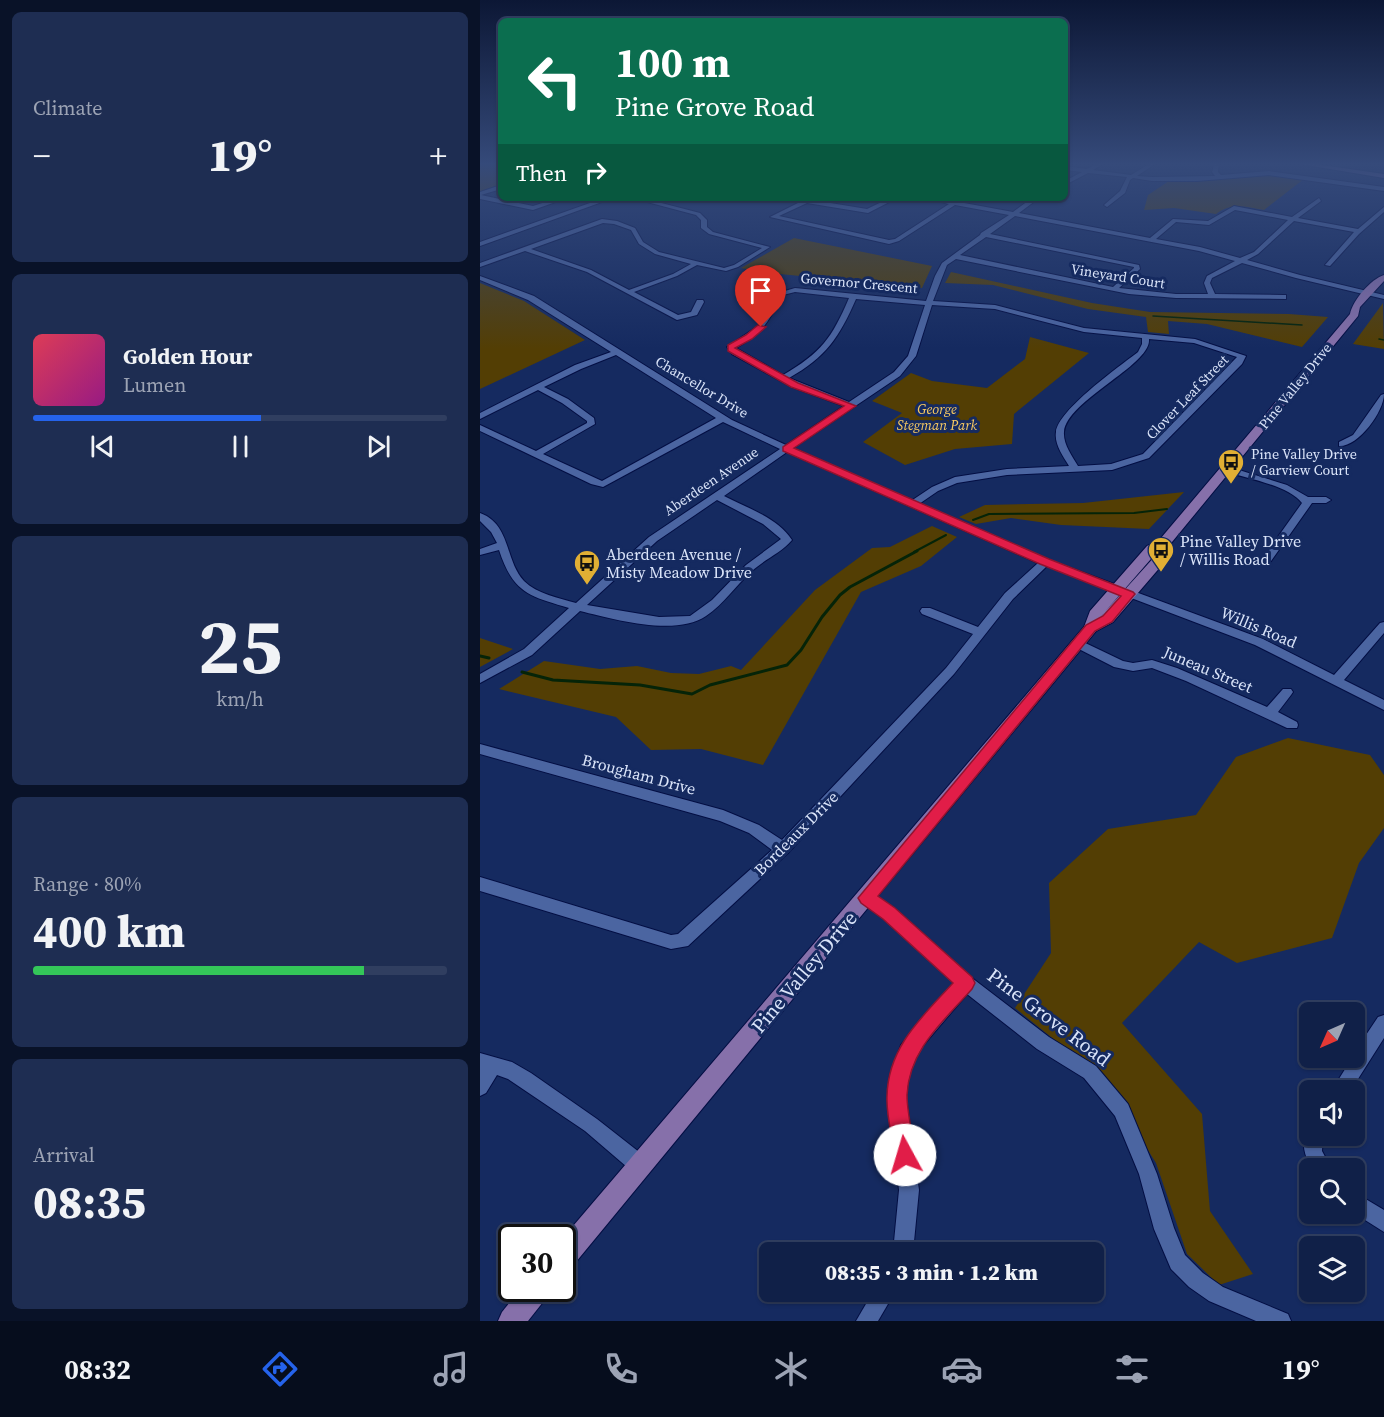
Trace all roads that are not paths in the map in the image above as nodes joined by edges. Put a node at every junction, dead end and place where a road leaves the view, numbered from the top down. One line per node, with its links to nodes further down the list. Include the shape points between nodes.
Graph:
1 (532, 226): 16 (street)
2 (588, 226): 17 (street)
3 (622, 226): 20 (street, via 636,231 641,243 650,250)
4 (704, 226): 20 (street, via 711,233 767,247 731,269)
5 (813, 226): 6 (street, via 890,242)
6 (919, 226)
7 (995, 226): 14 (street, Aberdeen Avenue)
8 (1077, 226): 15 (street)
9 (1168, 226): 15 (street)
10 (1286, 226): 19 (street, via 1256,253)
11 (1332, 226): 13 (street)
12 (1365, 226): 13 (street)
13 (1359, 231): 21 (street)
14 (983, 234): 18 (street, Aberdeen Avenue); 25 (street, via 1137,266)
15 (1152, 239): 19 (street)
16 (480, 244)
17 (525, 249): 22 (street); 26 (street, via 589,271)
18 (953, 256): 25 (street, Vineyard Court); 32 (street, Aberdeen Avenue, via 939,272)
19 (1242, 260): 27 (street); 28 (street, via 1209,277)
20 (695, 264): 26 (street)
21 (1328, 264)
22 (480, 265)
23 (480, 278): 34 (street, Chancellor Drive, via 531,298)
24 (1384, 278): 27 (main road, Pine Valley Drive, via 1379,280)
25 (1113, 290): 28 (street, Vineyard Court)
26 (629, 292): 31 (street, via 677,318 694,313)
27 (1378, 294): 46 (main road, Pine Valley Drive, via 1367,309 1355,314)
28 (1212, 296): 30 (street, Vineyard Court)
29 (853, 297): 32 (street, Governor Crescent); 35 (street, via 828,348); 35 (street, Governor Crescent, via 784,292 761,327 731,347)
30 (1283, 297)
31 (700, 302)
32 (929, 303): 33 (street, Clover Leaf Street, via 995,307 1084,330); 38 (street, Aberdeen Avenue, via 907,364)
33 (1145, 335): 45 (street, via 1141,353 1063,422 1062,442); 45 (street, Clover Leaf Street, via 1195,341 1242,358 1150,454 1120,465)
34 (617, 352): 36 (street); 40 (street, Chancellor Drive)
35 (783, 378): 38 (street, Governor Crescent)
36 (538, 387): 39 (street); 44 (street, via 565,401 591,424)
37 (1384, 397): 42 (street, via 1356,437)
38 (851, 406): 43 (street, Aberdeen Avenue)
39 (480, 416)
40 (721, 419): 43 (street, Chancellor Drive); 44 (street, via 603,484)
41 (480, 428): 44 (street)
42 (1342, 444)
43 (787, 449): 47 (street, Aberdeen Avenue); 50 (street, Chancellor Drive)
44 (537, 454)
45 (1075, 469): 50 (street, Clover Leaf Street, via 954,480)
46 (1226, 469): 48 (street, via 1297,492); 56 (main road, Pine Valley Drive, via 1166,541 1163,555)
47 (717, 496): 57 (street, Aberdeen Avenue, via 653,539); 57 (street, via 774,526 787,540 751,566 702,615 690,621 668,622)
48 (1307, 500): 49 (street); 55 (street)
49 (1326, 500)
50 (912, 505): 54 (street, Chancellor Drive)
51 (480, 516): 52 (street, via 496,527)
52 (503, 545): 53 (street); 57 (street, via 522,585 534,594)
53 (480, 552)
54 (1044, 562): 56 (street, Chancellor Drive); 60 (street, Bordeaux Drive)
55 (1265, 562)
56 (1123, 592): 61 (main road, Pine Valley Drive, via 1108,619 1090,628); 63 (street, Willis Road, via 1259,642)
57 (579, 606): 62 (street, Aberdeen Avenue, via 528,652)
58 (926, 611): 60 (street)
59 (1384, 626): 63 (street)
60 (980, 632): 69 (street, Bordeaux Drive, via 950,671)
61 (1077, 643): 66 (street, Juneau Street, via 1121,664 1136,667 1146,663 1178,673); 71 (main road, Pine Valley Drive)
62 (480, 679)
63 (1336, 681): 65 (street, Willis Road)
64 (1287, 692): 66 (street)
65 (1384, 705)
66 (1270, 713): 67 (street, Juneau Street)
67 (1292, 724)
68 (480, 749): 69 (street, Brougham Drive, via 723,816 754,829)
69 (783, 849): 70 (street, Bordeaux Drive, via 682,941 671,942)
70 (480, 884)
71 (867, 898): 72 (street, Pine Grove Road); 77 (main road, Pine Valley Drive)
72 (966, 983): 80 (street, via 907,1051 899,1075 897,1097 909,1190); 86 (street, Pine Grove Road, via 1042,1043 1090,1072 1122,1110 1178,1262 1216,1294)
73 (1384, 1023): 75 (street)
74 (487, 1063): 76 (street); 77 (street, via 525,1079)
75 (1347, 1080)
76 (480, 1087)
77 (641, 1166): 81 (main road, Pine Valley Drive)
78 (1365, 1209): 79 (street)
79 (1384, 1222)
80 (904, 1242)
81 (576, 1243)
82 (527, 1302): 84 (main road)
83 (878, 1302): 85 (street)
84 (511, 1321)
85 (866, 1321)
86 (1281, 1321)

